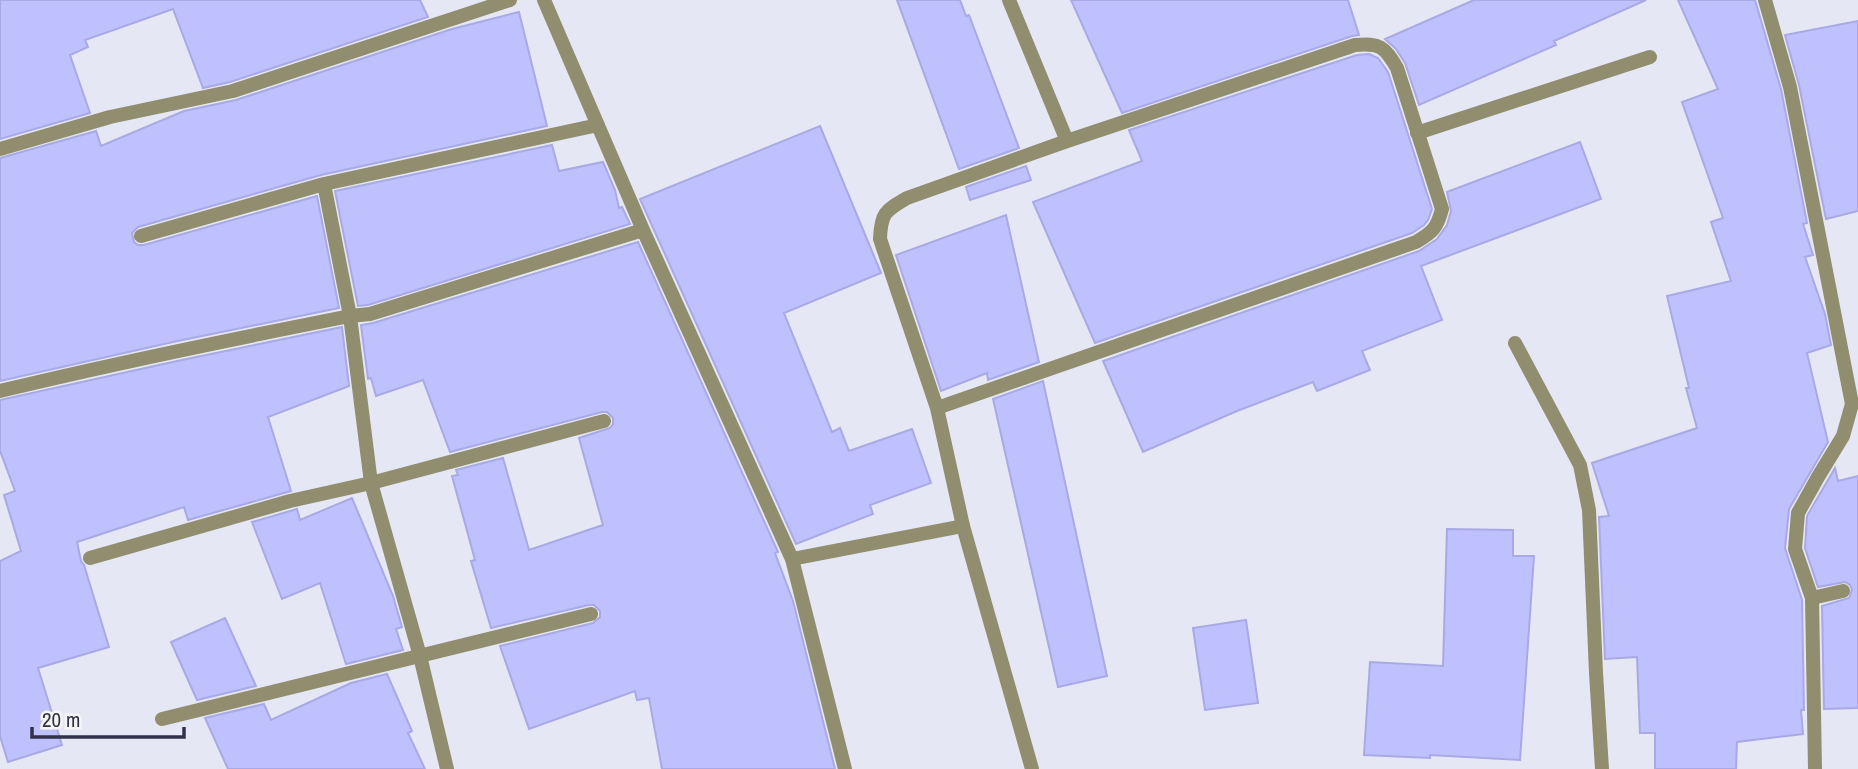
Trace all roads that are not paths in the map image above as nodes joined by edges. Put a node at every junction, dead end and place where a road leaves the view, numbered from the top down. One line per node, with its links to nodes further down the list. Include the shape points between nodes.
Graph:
1 (510, 0): 9 (street, via 233,92 110,117)
2 (544, 0): 6 (street)
3 (1009, 0): 8 (street)
4 (1765, 0): 23 (street, via 1790,87 1852,404 1843,436 1798,513 1795,549)
5 (1650, 57): 7 (street)
6 (598, 125): 10 (street); 11 (street)
7 (1417, 132): 8 (street, via 1397,68 1388,53 1374,44 1355,45); 16 (street, via 1442,209 1431,233 1416,242)
8 (1068, 141): 16 (street, via 907,198 890,208 881,221 880,239)
9 (0, 149)
10 (324, 184): 12 (street); 13 (street)
11 (643, 230): 13 (street, via 370,314); 21 (street)
12 (141, 236)
13 (350, 316): 15 (street); 18 (street)
14 (1515, 343): 30 (street, via 1580,465 1589,521)
15 (0, 391)
16 (937, 408): 19 (street)
17 (604, 421): 18 (street)
18 (371, 483): 20 (street); 25 (street)
19 (963, 526): 21 (street); 29 (street)
20 (90, 558)
21 (792, 559): 28 (street)
22 (1843, 591): 23 (street)
23 (1812, 598): 31 (street)
24 (591, 614): 25 (street)
25 (420, 656): 26 (street); 27 (street)
26 (162, 719)
27 (447, 769)
28 (845, 769)
29 (1032, 769)
30 (1602, 769)
31 (1815, 769)

